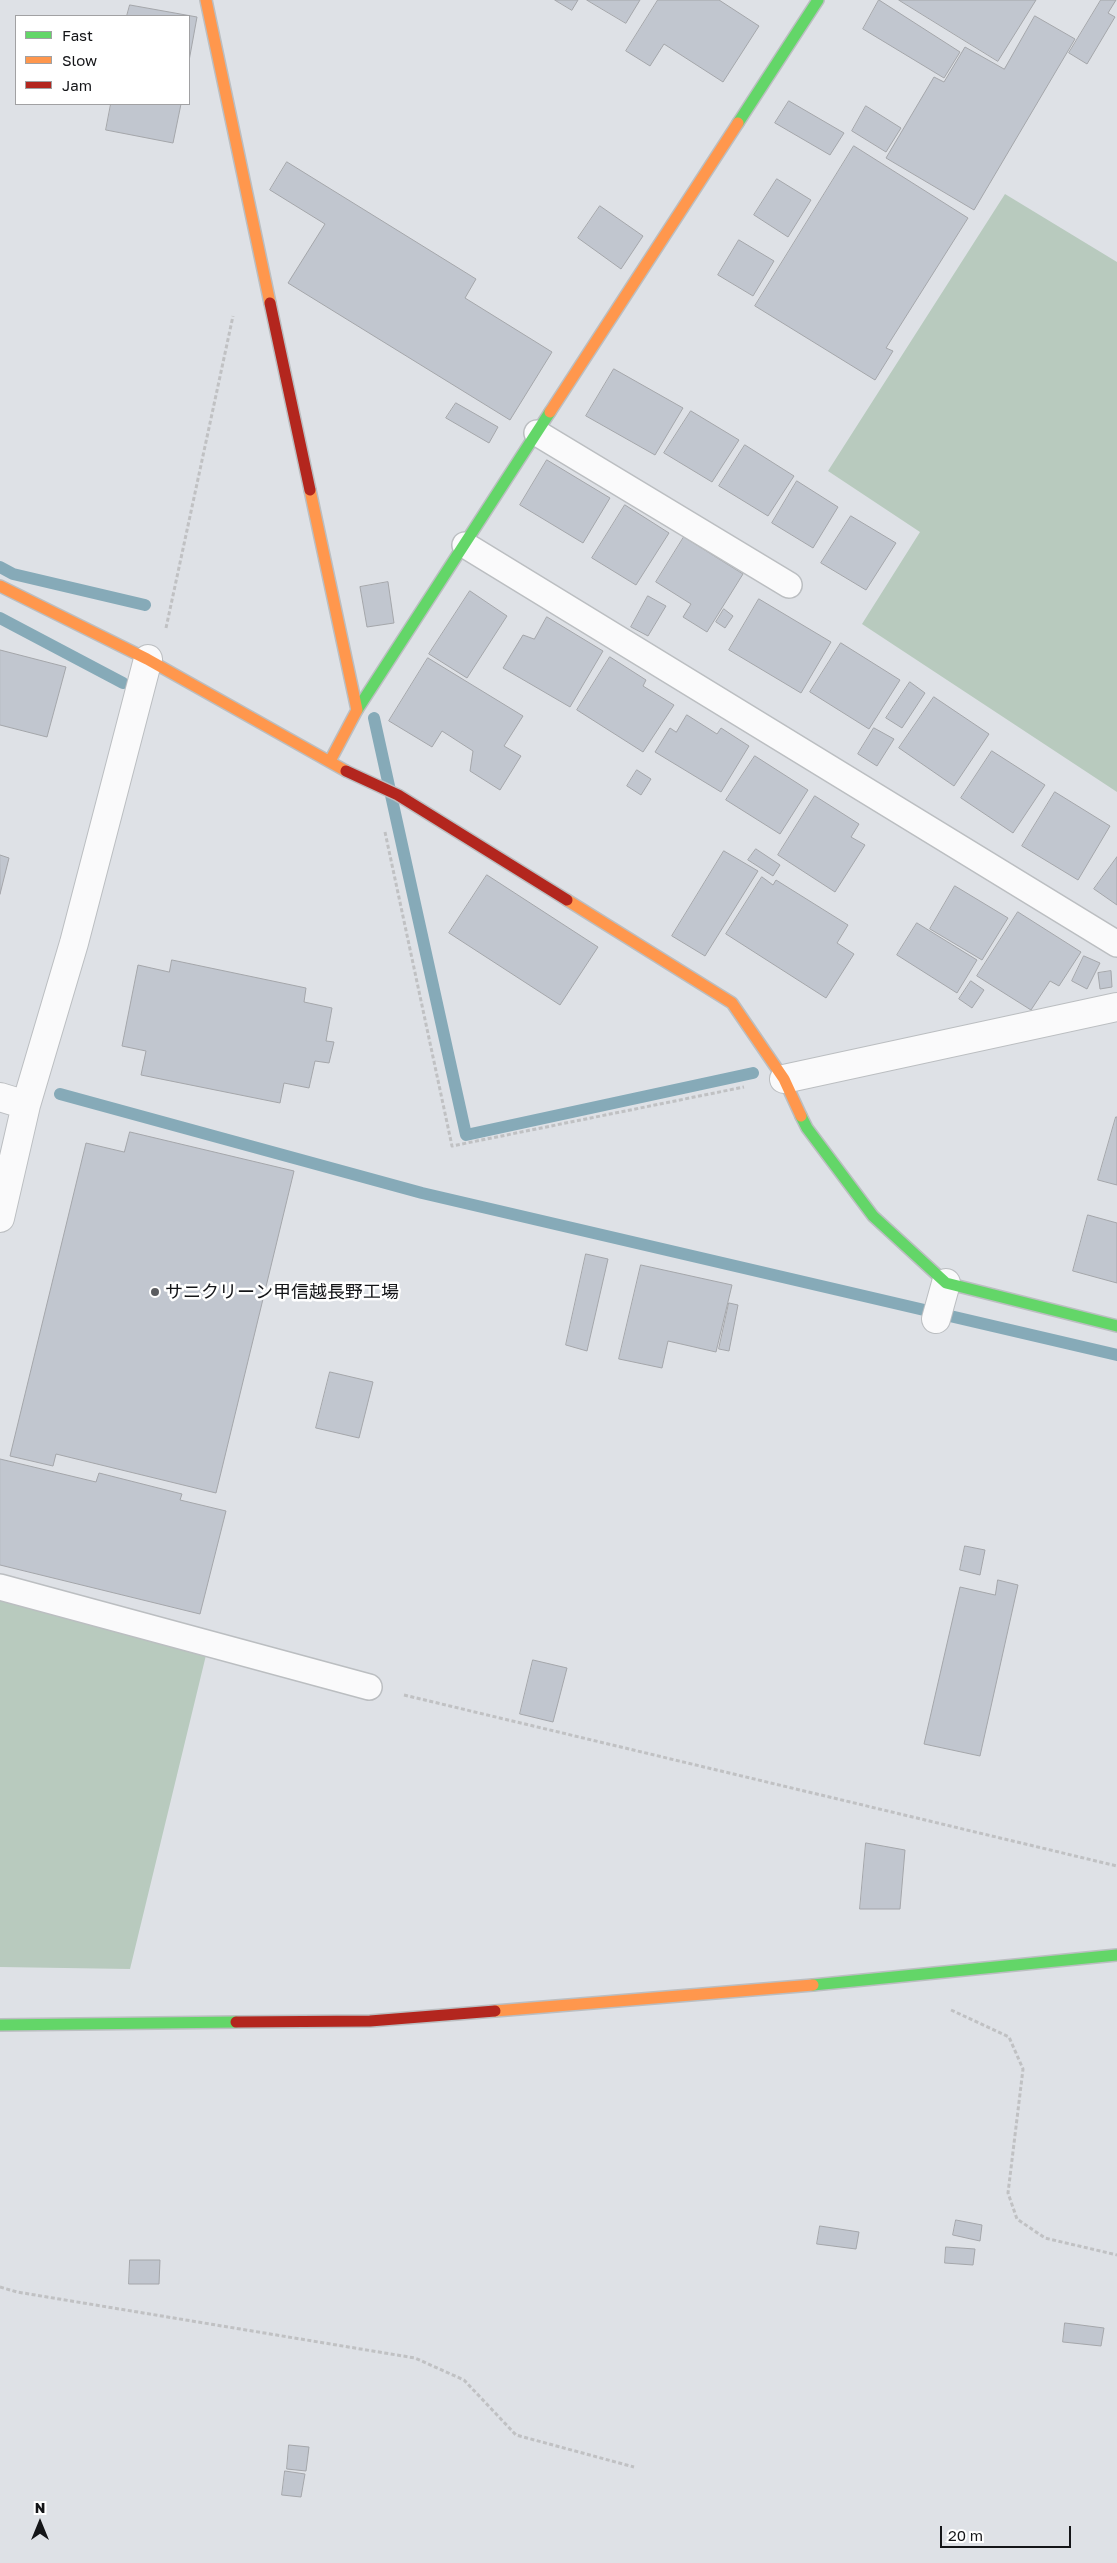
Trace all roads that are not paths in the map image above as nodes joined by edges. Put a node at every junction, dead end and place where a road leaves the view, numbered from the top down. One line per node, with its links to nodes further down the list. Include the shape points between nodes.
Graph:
1 (206, 0): 8 (street)
2 (818, 0): 3 (street)
3 (537, 433): 4 (street); 5 (lane)
4 (465, 545): 8 (street); 10 (lane)
5 (788, 585)
6 (0, 586): 7 (street)
7 (153, 661): 9 (street); 14 (street)
8 (357, 710): 9 (street)
9 (330, 761): 12 (street, via 398,795 732,1003)
10 (1117, 944)
11 (1117, 1007): 12 (street)
12 (784, 1079): 16 (street, via 807,1128 874,1216)
13 (0, 1097): 14 (street)
14 (26, 1105): 15 (street)
15 (0, 1218)
16 (946, 1283): 17 (street); 18 (street)
17 (936, 1319)
18 (1117, 1326)
19 (0, 1586): 20 (lane)
20 (369, 1687)
21 (1117, 1955): 22 (street, via 783,1988 370,2020)
22 (0, 2025)

